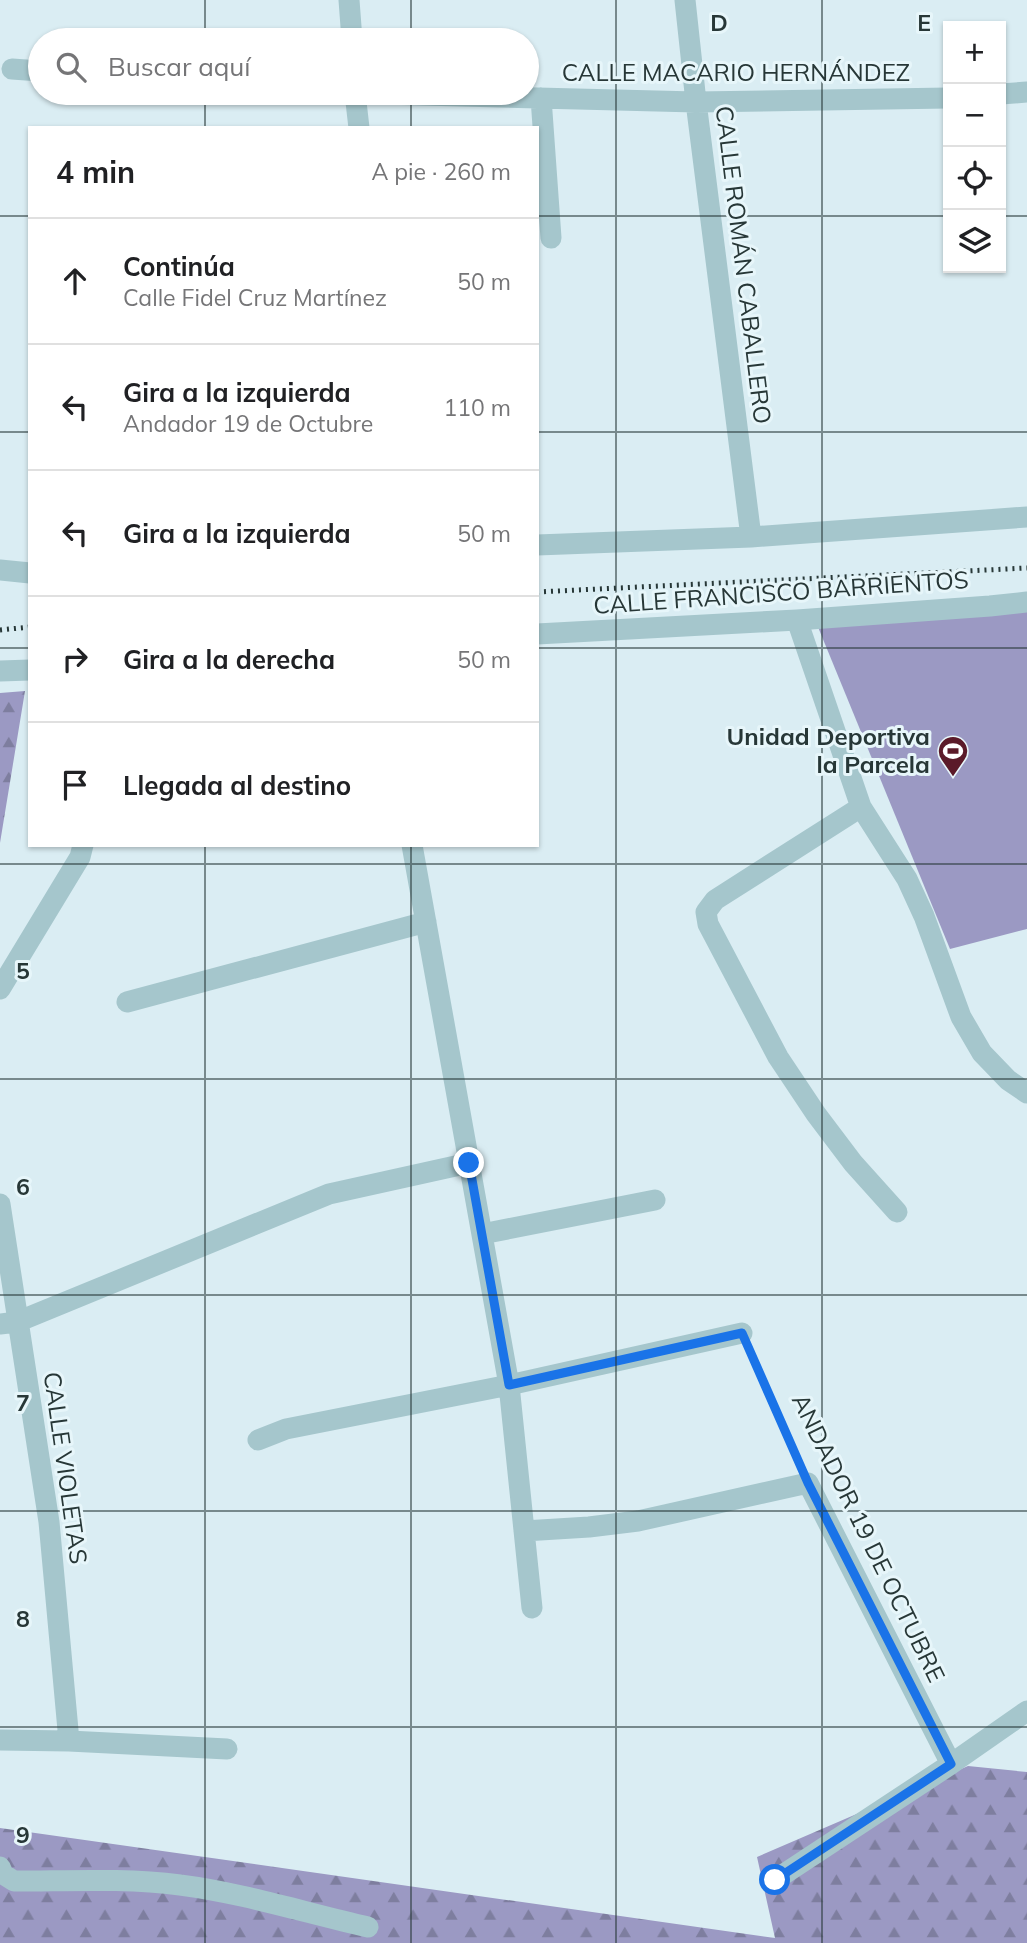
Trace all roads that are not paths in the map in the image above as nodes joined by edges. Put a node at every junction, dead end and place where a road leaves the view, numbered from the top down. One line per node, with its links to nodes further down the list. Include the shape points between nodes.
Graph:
1 (349, 0): 3 (street)
2 (685, 0): 10 (street, CALLE ROMÁN CABALLERO)
3 (351, 28)
4 (12, 69): 5 (street)
5 (28, 70)
6 (1027, 92): 7 (street)
7 (1006, 94)
8 (541, 98): 10 (street, CALLE MACARIO HERNÁNDEZ); 13 (street)
9 (943, 98): 10 (street, CALLE MACARIO HERNÁNDEZ)
10 (696, 102): 15 (street, CALLE ROMÁN CABALLERO)
11 (354, 105): 12 (street)
12 (359, 126)
13 (551, 238)
14 (1027, 517): 15 (street)
15 (751, 537): 16 (street)
16 (539, 545)
17 (0, 570): 18 (street)
18 (28, 573)
19 (1027, 602): 20 (street, CALLE FRANCISCO BARRIENTOS)
20 (797, 620): 21 (street, CALLE FRANCISCO BARRIENTOS); 24 (street)
21 (539, 634)
22 (28, 670): 23 (street)
23 (0, 671)
24 (861, 807): 30 (street, via 907,879 961,1017 982,1053); 34 (street, via 715,901 706,912 708,924 778,1058 853,1163)
25 (82, 847): 28 (street)
26 (412, 847): 27 (street)
27 (426, 922): 29 (street); 31 (street)
28 (0, 989)
29 (127, 1002)
30 (1027, 1093)
31 (469, 1163): 35 (street); 36 (street, via 328,1194)
32 (655, 1200): 35 (street)
33 (0, 1204): 36 (street, CALLE VIOLETAS)
34 (897, 1212)
35 (482, 1234): 38 (street)
36 (9, 1323): 44 (street, CALLE VIOLETAS, via 49,1522)
37 (742, 1333): 38 (street)
38 (509, 1385): 39 (street, via 286,1429); 40 (street)
39 (258, 1440)
40 (524, 1531): 41 (street); 46 (street, ANDADOR 19 DE OCTUBRE, via 638,1521 808,1483)
41 (532, 1608)
42 (1027, 1711): 46 (street)
43 (0, 1740): 44 (street)
44 (69, 1741): 45 (street)
45 (227, 1749)
46 (951, 1764): 48 (street)
47 (0, 1867): 49 (street, via 14,1881 180,1885)
48 (775, 1880)
49 (368, 1927)

